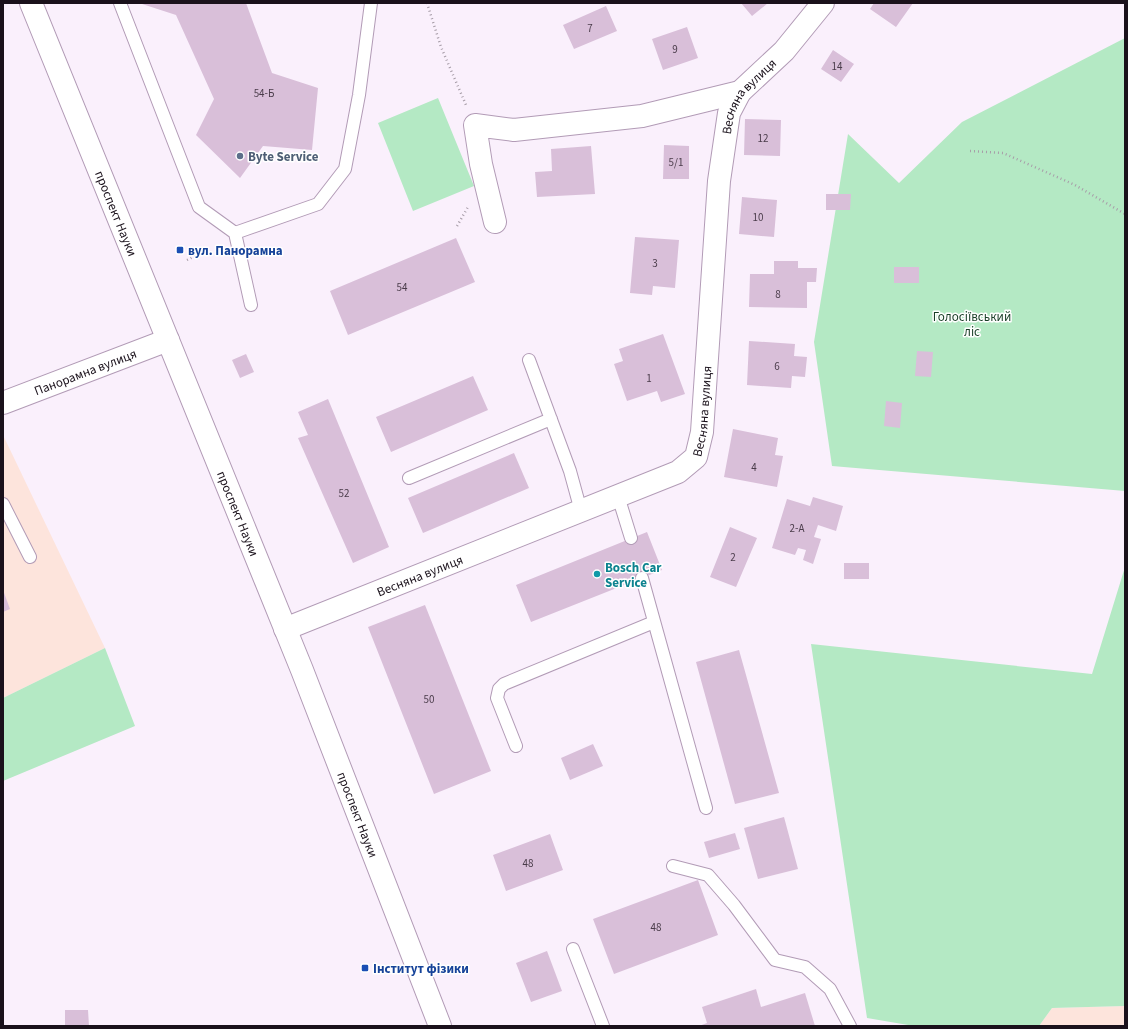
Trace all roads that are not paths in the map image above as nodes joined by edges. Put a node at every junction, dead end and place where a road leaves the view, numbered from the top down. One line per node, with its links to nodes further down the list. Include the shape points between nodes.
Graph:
1 (31, 3): 9 (street, проспект Науки)
2 (120, 3): 7 (lane, via 199,207)
3 (371, 3): 7 (lane, via 346,169 318,204)
4 (823, 3): 5 (street, Весняна вулиця, via 784,50)
5 (740, 92): 6 (street, via 642,116 514,130 475,125 480,164); 14 (street, Весняна вулиця, via 729,112 719,182 702,432 696,457 678,472)
6 (495, 222)
7 (235, 233): 8 (lane)
8 (251, 305)
9 (168, 340): 11 (street, Панорамна вулиця); 21 (street, проспект Науки)
10 (529, 360): 12 (lane)
11 (3, 403)
12 (551, 419): 13 (lane); 16 (lane)
13 (409, 478)
14 (618, 496): 16 (street, Весняна вулиця); 17 (lane)
15 (3, 504): 18 (lane)
16 (581, 511): 21 (street, Весняна вулиця)
17 (631, 538)
18 (30, 557)
19 (642, 578): 20 (lane)
20 (654, 622): 22 (lane, via 504,684 499,689 498,698); 23 (lane)
21 (285, 629): 26 (street, проспект Науки)
22 (516, 746)
23 (706, 808)
24 (673, 866): 28 (lane, via 708,874 775,960 805,967 830,989)
25 (573, 949): 27 (lane)
26 (440, 1026)
27 (603, 1026)
28 (850, 1026)

